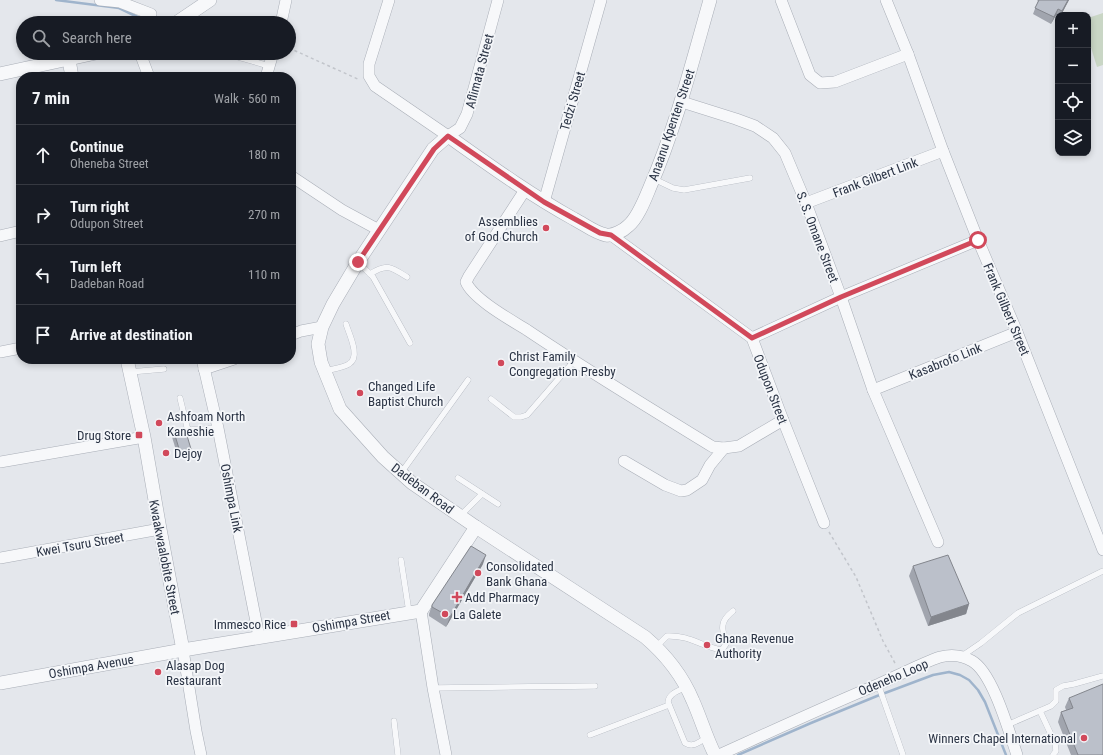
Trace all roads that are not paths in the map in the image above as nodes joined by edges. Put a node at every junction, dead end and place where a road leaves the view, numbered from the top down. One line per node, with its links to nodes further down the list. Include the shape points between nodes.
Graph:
1 (100, 0): 10 (street, via 120,2)
2 (210, 0): 11 (street)
3 (286, 0): 12 (street)
4 (389, 0): 24 (street, Odupon Street, via 369,64 369,76 375,86)
5 (498, 0): 24 (street, Aflimata Street, via 467,114 460,128)
6 (601, 0): 30 (street, Tedzi Street)
7 (710, 0): 23 (street, Anaanu Kpenten Street)
8 (781, 0): 13 (street, via 810,75 820,83 835,82)
9 (886, 0): 13 (street, Frank Gilbert Street)
10 (151, 14)
11 (186, 16)
12 (283, 16)
13 (908, 54): 25 (street, Frank Gilbert Street)
14 (69, 60): 19 (street); 22 (street)
15 (143, 60): 20 (street)
16 (248, 60): 18 (lane)
17 (271, 60): 18 (street)
18 (269, 66): 21 (street)
19 (71, 72)
20 (147, 72)
21 (267, 72)
22 (0, 74)
23 (682, 102): 28 (street, Anaanu Kpenten Street); 31 (street, S. S. Omane Street, via 755,126 773,138 786,153)
24 (448, 136): 29 (street, Odupon Street); 32 (street, Dadeban Road, via 434,149)
25 (943, 151): 31 (street, Frank Gilbert Link); 36 (street, Frank Gilbert Street)
26 (750, 178): 28 (lane, via 684,190)
27 (296, 179): 32 (street, via 342,210)
28 (654, 179): 34 (street, Anaanu Kpenten Street, via 644,202 628,227)
29 (525, 190): 30 (street, Odupon Street); 49 (street, via 466,282 469,288 488,304)
30 (544, 202): 34 (street, Odupon Street, via 600,233)
31 (806, 203): 40 (street, S. S. Omane Street)
32 (379, 230): 37 (street, Dadeban Road)
33 (16, 232): 35 (street)
34 (611, 235): 45 (street, Odupon Street)
35 (0, 236)
36 (978, 240): 40 (street); 43 (street, Frank Gilbert Street)
37 (358, 262): 38 (lane); 42 (street, Dadeban Road)
38 (370, 274): 39 (lane, via 387,266); 46 (lane)
39 (407, 277)
40 (841, 297): 45 (street); 55 (street, S. S. Omane Street)
41 (346, 324): 53 (lane, via 355,352 354,359 350,364)
42 (322, 327): 44 (street); 53 (street, Dadeban Road, via 318,344)
43 (1017, 332): 55 (street, Kasabrofo Link); 73 (street, Frank Gilbert Street)
44 (296, 333)
45 (752, 338): 58 (street, Odupon Street)
46 (410, 343)
47 (16, 349): 48 (street)
48 (0, 352)
49 (574, 361): 57 (lane, via 526,415 514,417); 61 (street, via 713,447)
50 (203, 364): 59 (street, Oshimpa Link)
51 (128, 365): 52 (lane); 60 (street, Kwaakwaalobite Street)
52 (164, 369)
53 (324, 371): 64 (street, Dadeban Road, via 340,409)
54 (468, 380): 64 (lane)
55 (873, 390): 72 (street, S. S. Omane Street)
56 (180, 398): 59 (lane, via 190,430)
57 (491, 399)
58 (783, 420): 61 (street, via 739,446); 69 (street, Odupon Street)
59 (218, 428): 79 (street, Oshimpa Link)
60 (144, 437): 63 (street); 71 (street, Kwaakwaalobite Street)
61 (724, 448): 62 (street, via 702,480 681,491)
62 (624, 460)
63 (0, 462)
64 (401, 473): 68 (street, Dadeban Road)
65 (458, 478): 66 (lane)
66 (482, 494): 67 (lane); 68 (lane)
67 (498, 504)
68 (460, 516): 70 (street, Dadeban Road)
69 (824, 523)
70 (476, 527): 77 (street); 80 (street, Dadeban Road, via 645,637)
71 (160, 529): 74 (street, Kwei Tsuru Street); 81 (street, Kwaakwaalobite Street)
72 (938, 542)
73 (1103, 550)
74 (0, 558)
75 (401, 560): 77 (lane)
76 (1103, 571): 82 (lane, via 1018,613)
77 (415, 611): 79 (street, Oshimpa Street); 87 (street)
78 (733, 611): 80 (lane, via 727,616 722,628 726,644 722,650 676,635 667,636)
79 (259, 637): 81 (street, Oshimpa Street)
80 (656, 647): 86 (street, Dadeban Road)
81 (183, 650): 84 (street, Oshimpa Avenue); 95 (street, Kwaakwaalobite Street)
82 (962, 656): 88 (street, Odeneho Loop, via 940,657 901,674); 92 (street, via 974,661 984,672)
83 (1103, 676): 90 (lane, via 1063,686 1056,690 1054,704)
84 (0, 683)
85 (595, 686): 87 (lane)
86 (686, 686): 89 (lane, via 672,694); 94 (street, Dadeban Road)
87 (433, 688): 97 (street)
88 (880, 691): 99 (street, Odeneho Loop, via 855,693); 100 (lane)
89 (669, 705): 93 (lane); 94 (lane, via 685,743 693,745)
90 (1040, 711): 92 (lane); 102 (lane, via 1055,743 1056,751)
91 (394, 721): 96 (lane)
92 (1007, 725): 101 (street)
93 (590, 735)
94 (706, 738): 98 (street, Dadeban Road)
95 (201, 755)
96 (398, 755)
97 (446, 755)
98 (715, 755)
99 (719, 755)
100 (903, 755)
101 (1018, 755)
102 (1053, 755)

